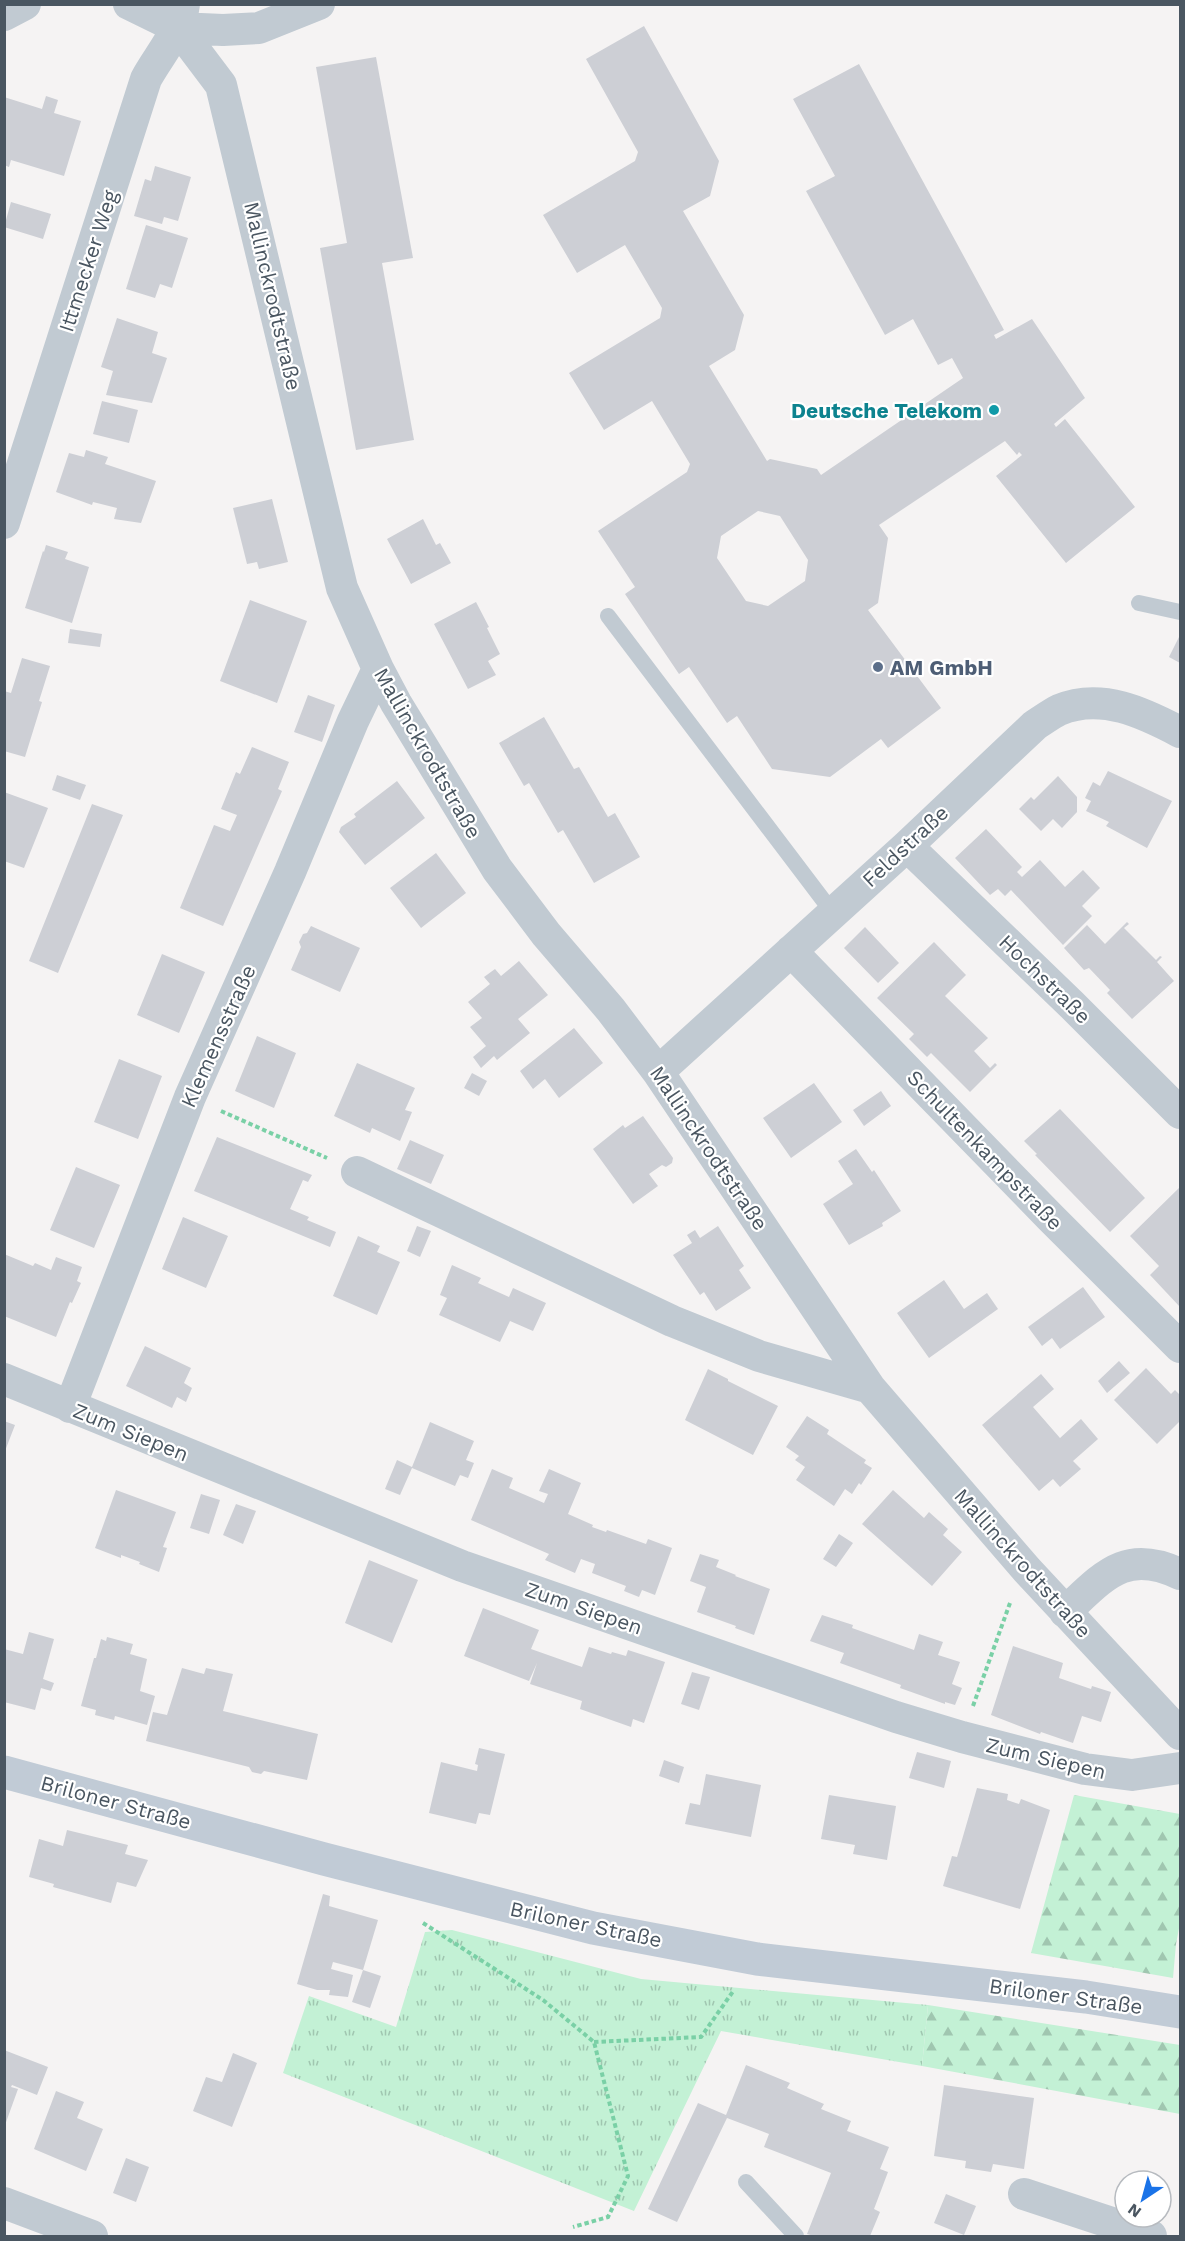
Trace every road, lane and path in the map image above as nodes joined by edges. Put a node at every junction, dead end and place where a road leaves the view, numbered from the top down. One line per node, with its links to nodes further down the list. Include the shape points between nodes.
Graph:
1 (25, 4): 4 (street)
2 (129, 4): 5 (street)
3 (319, 4): 5 (street, via 259,28)
4 (4, 15)
5 (181, 16): 6 (street, Ittmecker Weg, via 146,79); 10 (street, Mallinckrodtstraße, via 225,96 338,570 354,618)
6 (4, 523)
7 (1139, 603): 8 (lane)
8 (1180, 612)
9 (608, 616): 13 (lane)
10 (378, 669): 15 (street, Mallinckrodtstraße, via 497,869); 16 (street, Klemensstraße)
11 (1180, 732): 12 (street, Feldstraße, via 1131,709 1098,702 1057,711 1024,733)
12 (907, 846): 13 (street, Feldstraße); 17 (street, Hochstraße)
13 (834, 913): 14 (street, Feldstraße)
14 (791, 951): 15 (street, Feldstraße); 19 (street, Schultenkampstraße)
15 (658, 1072): 21 (street, Mallinckrodtstraße)
16 (190, 1097): 18 (path); 22 (street, Klemensstraße)
17 (1180, 1113)
18 (357, 1172): 21 (street, via 724,1344)
19 (1180, 1347)
20 (4, 1379): 22 (street, Zum Siepen)
21 (870, 1388): 23 (street, Mallinckrodtstraße)
22 (70, 1407): 28 (street, Zum Siepen, via 462,1566 896,1717 1085,1770 1132,1775)
23 (1027, 1570): 25 (street, Mallinckrodtstraße); 26 (path, via 1009,1606)
24 (1180, 1574): 25 (street, via 1152,1563 1127,1565 1112,1572)
25 (1065, 1612): 27 (street, Mallinckrodtstraße)
26 (972, 1707)
27 (1180, 1734)
28 (1180, 1768)
29 (4, 1772): 31 (main road, Briloner Straße, via 510,1908)
30 (414, 1917): 33 (path, via 543,2000)
31 (757, 1959): 32 (main road, Briloner Straße, via 1086,1996); 33 (path, via 701,2037)
32 (1180, 2012)
33 (594, 2043): 37 (path, via 628,2176 608,2217)
34 (746, 2182): 39 (lane)
35 (1024, 2194): 40 (street)
36 (4, 2203): 38 (street)
37 (573, 2227)
38 (92, 2236)
39 (796, 2236)
40 (1151, 2236)

